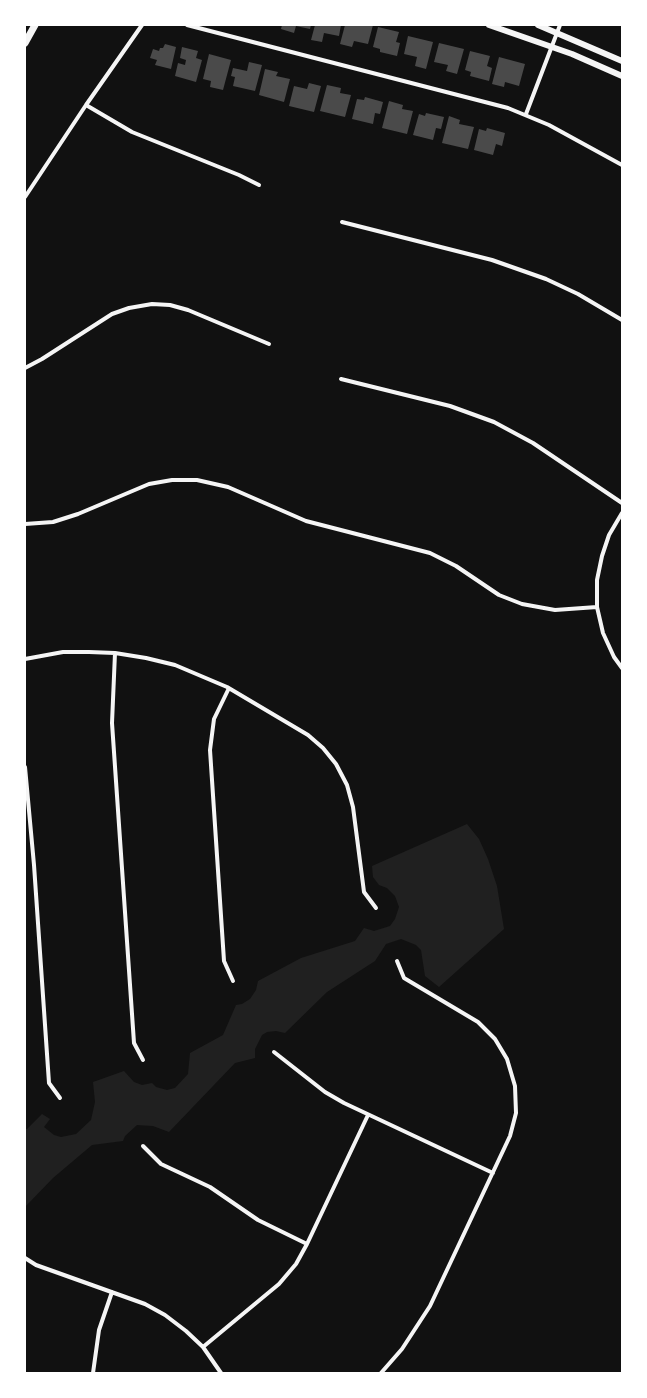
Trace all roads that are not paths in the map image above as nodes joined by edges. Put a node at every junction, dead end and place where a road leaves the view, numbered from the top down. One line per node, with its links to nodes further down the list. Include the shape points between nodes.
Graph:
1 (35, 25): 8 (main road)
2 (142, 25): 12 (street)
3 (187, 25): 13 (street)
4 (489, 25): 9 (street)
5 (538, 25): 7 (street)
6 (560, 25): 7 (street)
7 (557, 32): 9 (street); 10 (street)
8 (25, 43)
9 (552, 46): 11 (street); 13 (street)
10 (622, 61)
11 (622, 76)
12 (86, 105): 15 (street, via 132,132); 16 (street)
13 (526, 114): 14 (street)
14 (622, 165)
15 (259, 185)
16 (25, 197)
17 (342, 222): 18 (street, via 492,260 540,276 578,294)
18 (622, 320)
19 (269, 344): 20 (street, via 188,310 152,304 112,314 42,360)
20 (25, 368)
21 (341, 379): 22 (street, via 450,406 494,422 533,443)
22 (622, 503)
23 (622, 512): 25 (street, via 609,535 602,556 597,580)
24 (25, 524): 25 (street, via 53,522 78,514 149,484 172,480 197,480 228,487 306,521 430,553 456,566 499,595 522,604 555,610)
25 (597, 607): 28 (street, via 603,633)
26 (115, 653): 27 (street, via 63,652); 29 (street, via 175,665); 35 (street, via 112,723 134,1043)
27 (25, 659)
28 (622, 668)
29 (229, 688): 31 (street, via 308,735 336,764 347,785 353,807 364,892); 33 (street, via 214,719 210,750 224,961)
30 (25, 767): 36 (street, via 49,1083)
31 (376, 908)
32 (397, 961): 39 (street, via 404,978 478,1022 495,1039 507,1059 515,1086 516,1113 510,1136)
33 (233, 981)
34 (274, 1052): 37 (street, via 325,1092)
35 (143, 1060)
36 (60, 1098)
37 (368, 1114): 39 (street); 40 (street)
38 (143, 1146): 40 (street, via 162,1164 210,1187 258,1220)
39 (493, 1173): 46 (street, via 430,1306 402,1350)
40 (307, 1244): 43 (street, via 296,1264 279,1284)
41 (25, 1258): 42 (street, via 36,1265)
42 (112, 1292): 43 (street, via 165,1315 186,1330); 44 (street, via 99,1330)
43 (203, 1348): 45 (street)
44 (93, 1373)
45 (221, 1373)
46 (381, 1373)

